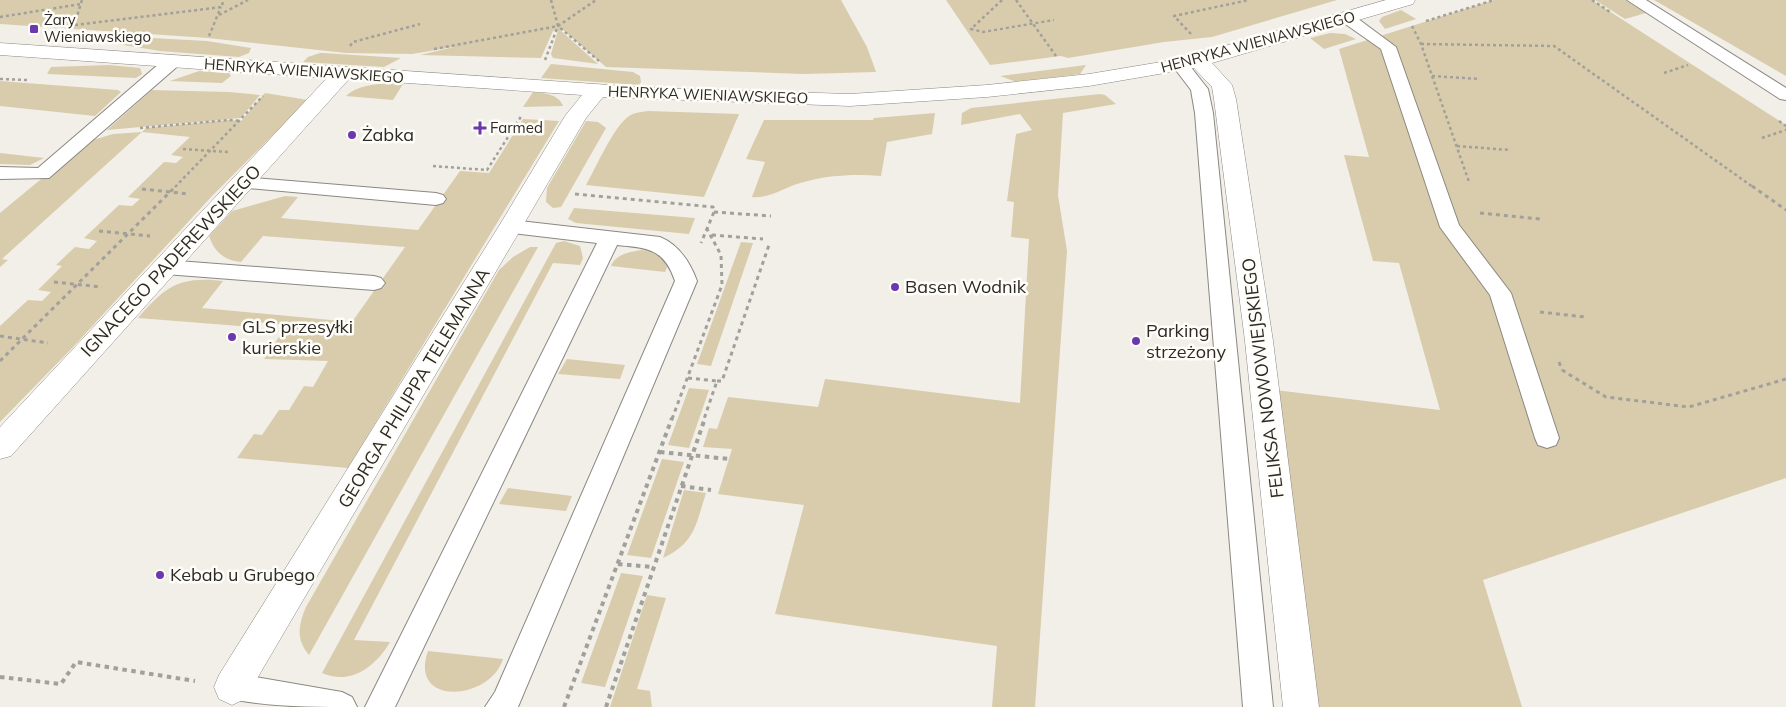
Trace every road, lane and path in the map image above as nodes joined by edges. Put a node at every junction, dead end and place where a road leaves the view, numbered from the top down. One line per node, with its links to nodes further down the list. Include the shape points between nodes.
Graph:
1 (82, 0): 11 (path)
2 (223, 0): 12 (path)
3 (248, 0): 13 (path)
4 (551, 0): 20 (path)
5 (596, 0): 20 (path)
6 (1002, 0): 17 (path, via 971,29 983,32)
7 (1016, 0): 17 (path)
8 (1250, 0): 23 (path, via 1174,16)
9 (1406, 0): 15 (street, HENRYKA WIENIAWSKIEGO)
10 (1635, 0): 39 (lane)
11 (81, 4): 14 (path); 19 (path)
12 (222, 7): 13 (path); 19 (path)
13 (218, 15): 24 (path)
14 (0, 17)
15 (1347, 18): 32 (street, HENRYKA WIENIAWSKIEGO); 84 (lane, via 1388,47 1450,227 1500,293)
16 (1054, 20): 17 (path)
17 (1032, 23): 30 (path)
18 (420, 24): 31 (path, via 353,42)
19 (75, 25): 22 (path)
20 (558, 26): 27 (path); 29 (path); 36 (path)
21 (1412, 26): 25 (path)
22 (74, 28)
23 (1192, 35)
24 (208, 38)
25 (1421, 44): 35 (path); 57 (path, via 1554,46)
26 (0, 49): 28 (street, HENRYKA WIENIAWSKIEGO)
27 (427, 52)
28 (172, 61): 31 (street, HENRYKA WIENIAWSKIEGO); 49 (lane, via 42,174)
29 (544, 61)
30 (1058, 61)
31 (344, 63): 36 (street, HENRYKA WIENIAWSKIEGO); 50 (street, IGNACEGO PADEREWSKIEGO)
32 (1189, 63): 36 (street, HENRYKA WIENIAWSKIEGO, via 1088,80 987,91 850,100 653,94); 105 (lane, FELIKSA NOWOWIEJSKIEGO, via 1204,113); 106 (street, FELIKSA NOWOWIEJSKIEGO, via 1222,85 1225,99 1259,341)
33 (1691, 64): 34 (path)
34 (1664, 73)
35 (1432, 76): 37 (path); 43 (path)
36 (601, 78): 63 (street, GEORGA PHILIPPA TELEMANNA)
37 (1480, 79)
38 (265, 93): 46 (path)
39 (1786, 95)
40 (522, 115): 48 (path, via 487,170)
41 (1786, 130): 42 (path)
42 (1762, 138)
43 (1457, 146): 45 (path); 51 (path)
44 (183, 149): 46 (path)
45 (1510, 150)
46 (211, 151): 47 (path); 53 (path)
47 (237, 153)
48 (433, 166)
49 (0, 173)
50 (243, 184): 55 (lane); 72 (street, IGNACEGO PADEREWSKIEGO)
51 (1471, 188)
52 (142, 189): 53 (path)
53 (170, 192): 54 (path); 66 (path)
54 (195, 194)
55 (436, 199)
56 (1477, 204): 59 (path)
57 (1786, 210)
58 (714, 212): 60 (path)
59 (1480, 213): 61 (path); 62 (path)
60 (771, 216)
61 (1540, 220)
62 (1485, 221)
63 (511, 227): 69 (lane); 99 (street, GEORGA PHILIPPA TELEMANNA)
64 (707, 229): 67 (path)
65 (99, 231): 66 (path)
66 (127, 234): 68 (path); 75 (path)
67 (712, 234): 70 (path); 86 (path, via 722,255 722,285)
68 (155, 237)
69 (610, 238): 101 (lane); 102 (lane, via 660,244 682,268 686,281 506,702)
70 (763, 239)
71 (769, 246): 88 (path, via 722,381)
72 (166, 267): 74 (lane); 90 (street, IGNACEGO PADEREWSKIEGO)
73 (54, 282): 75 (path)
74 (374, 283)
75 (77, 284): 76 (path); 80 (path)
76 (106, 288)
77 (1585, 318): 78 (path, via 1535,312)
78 (1539, 320)
79 (0, 336): 80 (path)
80 (21, 339): 81 (path); 82 (path)
81 (56, 344)
82 (0, 360)
83 (1558, 362): 85 (path)
84 (1524, 367): 85 (path); 89 (lane)
85 (1562, 370): 87 (path, via 1606,397 1689,407)
86 (688, 378): 88 (path); 91 (path)
87 (1786, 379)
88 (717, 381): 92 (path)
89 (1547, 438)
90 (0, 446)
91 (660, 452): 92 (path); 96 (path)
92 (692, 456): 93 (path); 94 (path)
93 (729, 459)
94 (681, 486): 95 (path); 97 (path)
95 (711, 490)
96 (618, 564): 97 (path); 103 (path)
97 (653, 567): 104 (path)
98 (0, 677): 99 (path, via 61,684 76,662)
99 (232, 687): 100 (lane)
100 (342, 707)
101 (380, 707)
102 (500, 707)
103 (564, 707)
104 (606, 707)
105 (1258, 707)
106 (1301, 707)

